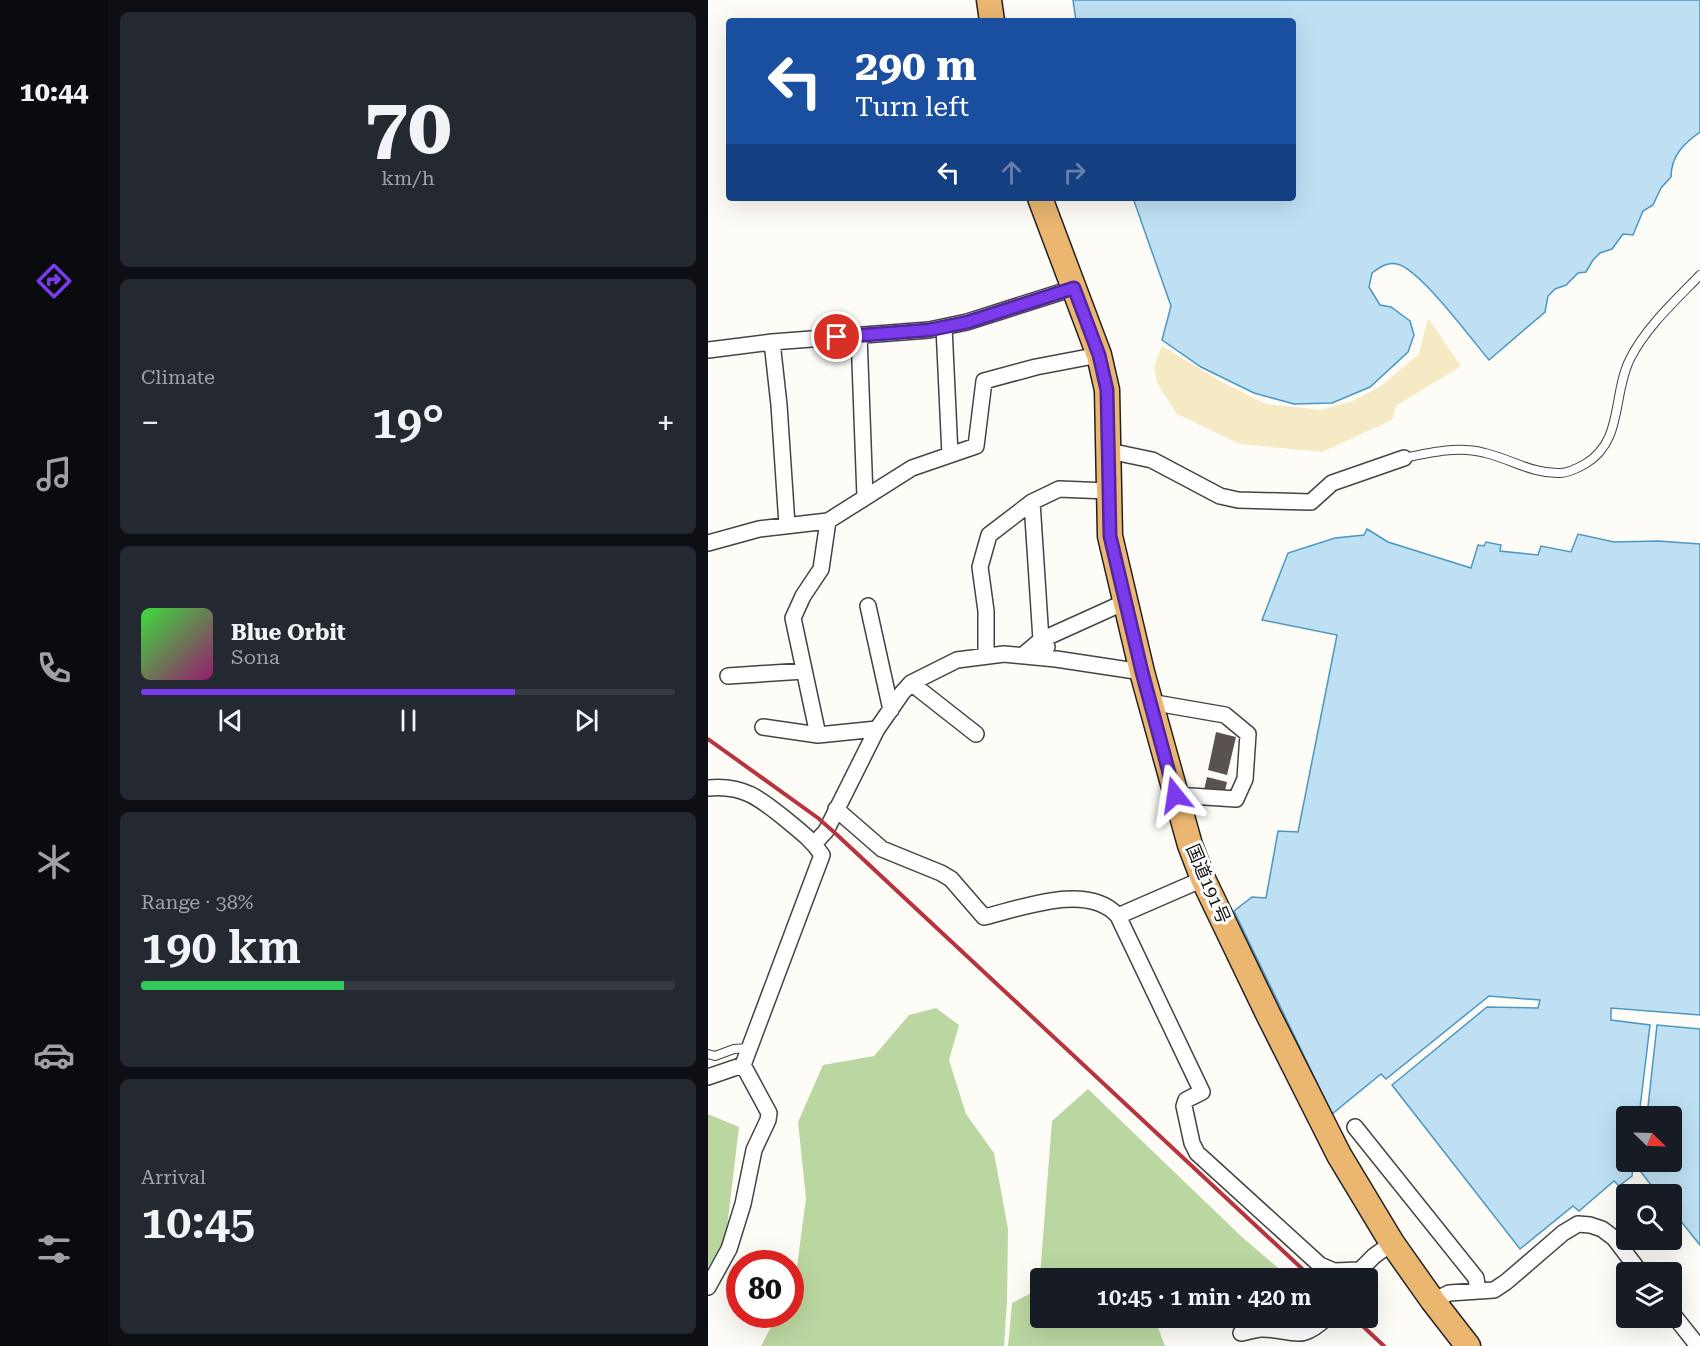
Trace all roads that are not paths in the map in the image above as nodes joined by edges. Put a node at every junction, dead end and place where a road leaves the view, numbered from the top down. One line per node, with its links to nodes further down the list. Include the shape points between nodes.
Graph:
1 (989, 0): 2 (highway)
2 (992, 18)
3 (1041, 201): 5 (highway, 国道191号)
4 (1700, 275): 13 (lane, via 1653,326 1630,359 1608,444 1581,467 1561,473 1532,470 1466,449)
5 (1074, 288): 6 (street); 10 (highway, 国道191号)
6 (944, 327): 7 (street); 12 (street)
7 (859, 335): 8 (street); 15 (street)
8 (772, 342): 9 (street); 18 (street)
9 (708, 350)
10 (1099, 355): 11 (highway, 国道191号, via 1107,390); 12 (street, via 984,381 976,446)
11 (1109, 451): 13 (street, via 1152,460 1221,496 1259,502 1311,502 1332,483); 14 (highway, 国道191号)
12 (950, 455): 15 (street, via 912,468)
13 (1404, 458)
14 (1108, 491): 16 (street, via 1059,489); 20 (highway, 国道191号, via 1110,536)
15 (865, 497): 17 (street)
16 (1032, 502): 22 (street); 23 (street, via 989,535 980,567)
17 (828, 521): 18 (street); 26 (street, via 821,569 793,618)
18 (787, 525): 19 (street)
19 (708, 543)
20 (1125, 602): 22 (street); 27 (highway, 国道191号)
21 (868, 606): 31 (street)
22 (1041, 640): 24 (street); 25 (street)
23 (986, 655): 24 (street); 29 (street, via 957,660)
24 (1022, 656): 25 (street)
25 (1056, 659): 27 (street)
26 (804, 671): 28 (street); 35 (street)
27 (1142, 672): 30 (highway, 国道191号)
28 (728, 675)
29 (911, 683): 31 (street); 34 (street)
30 (1150, 702): 37 (highway, 国道191号); 37 (street, via 1224,715 1248,734 1245,779 1236,800)
31 (891, 710): 33 (street)
32 (763, 727): 35 (street)
33 (877, 729): 35 (street); 38 (street)
34 (976, 734)
35 (818, 735)
36 (708, 788): 39 (street, via 722,786 753,794)
37 (1175, 795): 40 (highway, 国道191号)
38 (836, 809): 39 (street, via 826,831); 41 (street, via 882,849 951,879 984,917 1059,900 1084,899 1101,903)
39 (815, 843): 42 (street, via 822,855)
40 (1203, 879): 41 (street); 47 (highway, 国道191号, via 1339,1155)
41 (1118, 916): 49 (street, via 1202,1092 1184,1106 1197,1153)
42 (749, 1048): 43 (lane); 44 (street)
43 (708, 1054)
44 (742, 1065): 45 (street); 51 (street, via 769,1113 768,1120 754,1150 729,1249)
45 (708, 1077)
46 (1355, 1127): 52 (street, via 1476,1278)
47 (1392, 1243): 50 (street); 53 (highway, 国道191号)
48 (1632, 1262): 52 (street, via 1602,1229 1578,1224 1506,1282 1494,1290)
49 (1327, 1268)
50 (1363, 1268)
51 (708, 1287)
52 (1478, 1291): 53 (street, via 1449,1293)
53 (1433, 1301): 57 (highway, 国道191号)
54 (1682, 1326): 58 (street)
55 (1316, 1328): 56 (street, via 1295,1334 1260,1329)
56 (1241, 1333)
57 (1468, 1346)
58 (1698, 1346)

